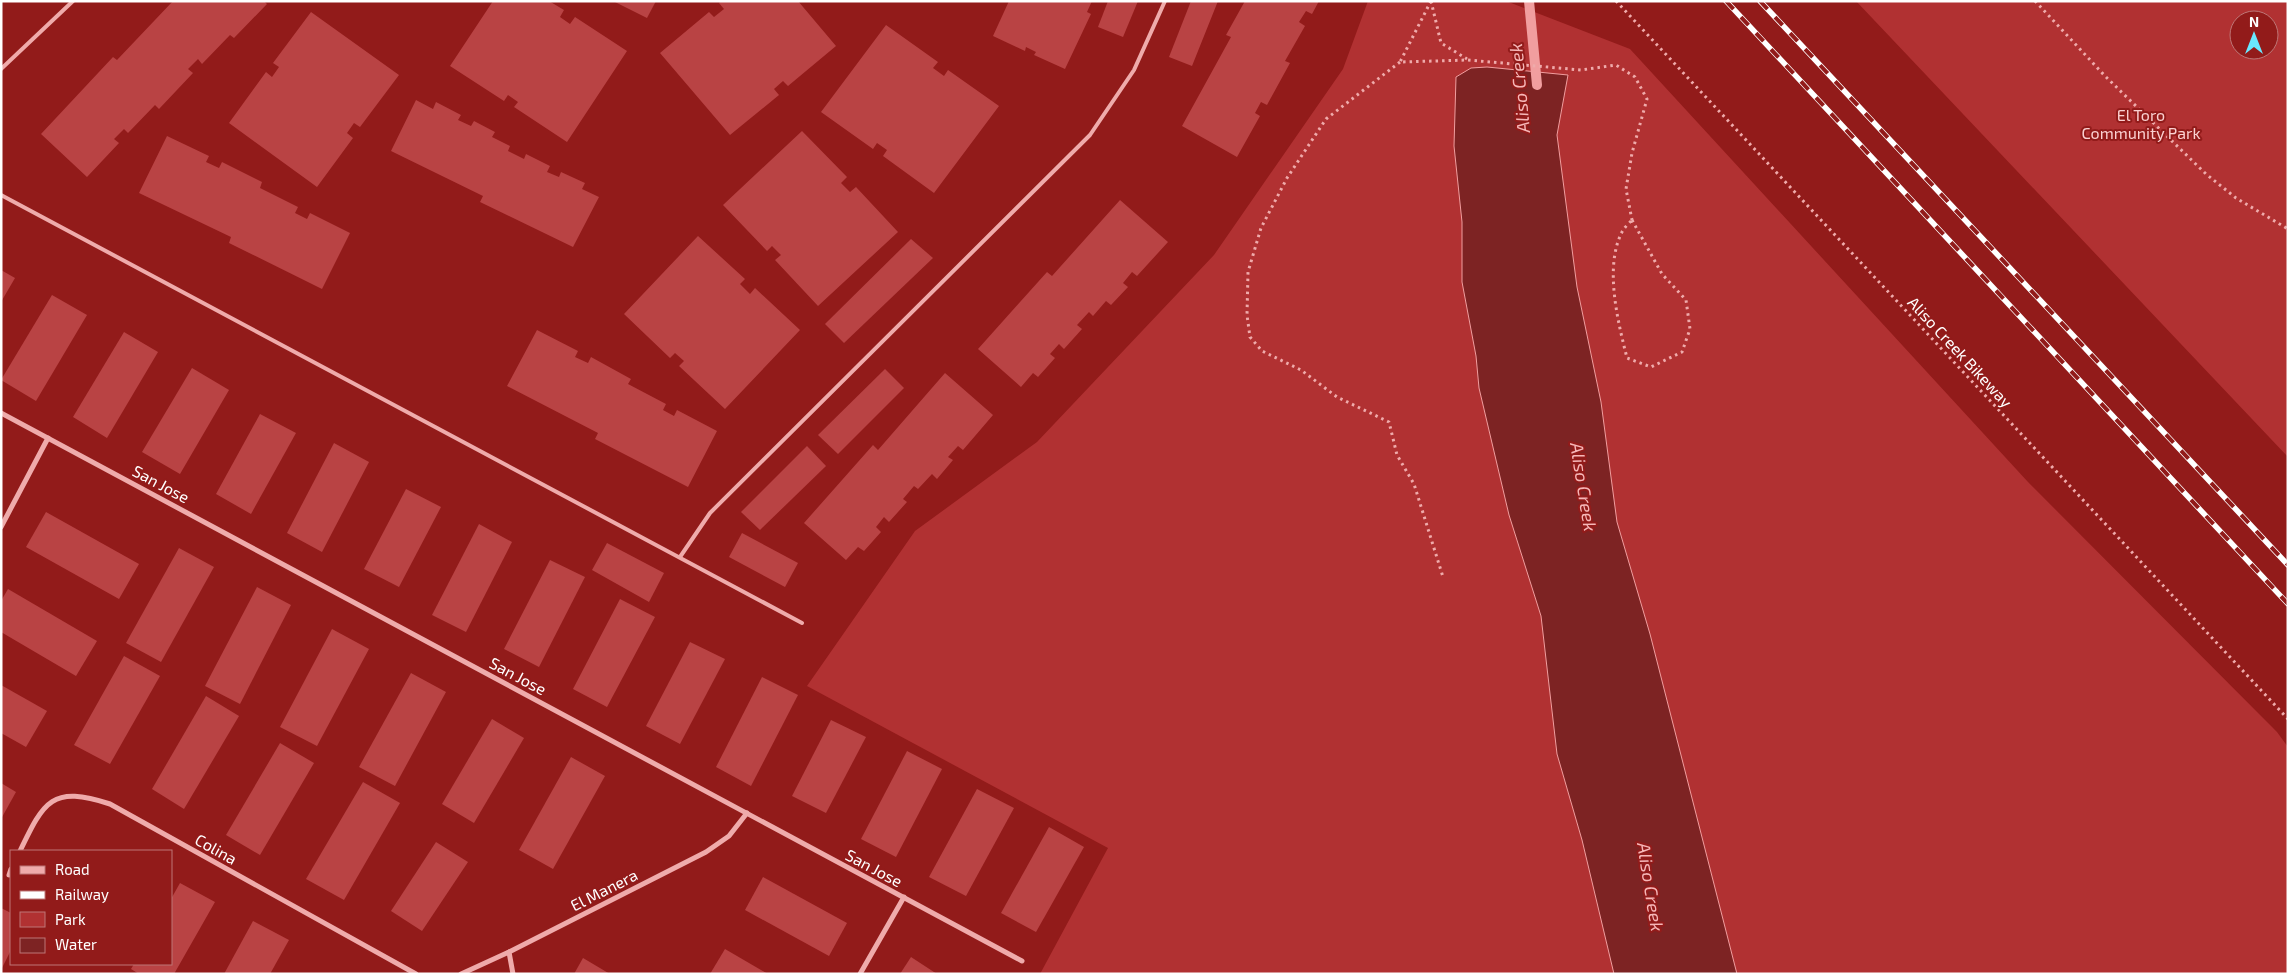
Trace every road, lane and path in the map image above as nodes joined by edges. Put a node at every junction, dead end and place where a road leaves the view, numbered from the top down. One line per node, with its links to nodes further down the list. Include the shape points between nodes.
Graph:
1 (73, 1): 8 (lane)
2 (1165, 1): 15 (lane, via 1134,70 1090,134 710,513)
3 (1431, 1): 6 (path, via 1441,43); 7 (path)
4 (1616, 1): 18 (path, Aliso Creek Bikeway)
5 (2035, 1): 11 (path, via 2105,76 2206,174 2236,198)
6 (1468, 60): 7 (path); 10 (path, via 1581,70 1616,65 1635,77 1647,99 1626,189)
7 (1400, 62): 16 (path, via 1326,119 1288,178 1261,228 1248,272 1247,315 1250,337 1262,351 1301,370 1337,397 1389,422 1397,455 1414,484)
8 (1, 69)
9 (1, 195): 15 (lane)
10 (1632, 220): 10 (path, via 1622,232 1614,260 1616,317 1627,358 1651,367 1682,352 1690,329 1686,300 1662,274)
11 (2288, 230)
12 (1, 413): 13 (street, San Jose)
13 (48, 438): 14 (street); 19 (street, San Jose)
14 (1, 527)
15 (680, 557): 17 (lane)
16 (1443, 577)
17 (802, 623)
18 (2288, 719)
19 (747, 813): 21 (street, San Jose); 22 (street, El Manera, via 729,836 706,852)
20 (20, 850): 24 (street, Colina, via 47,804 62,796 86,796 110,804)
21 (904, 897): 23 (street, San Jose); 27 (street)
22 (509, 952): 25 (street, El Manera); 26 (street)
23 (1022, 962)
24 (416, 974)
25 (461, 974)
26 (513, 974)
27 (860, 974)

